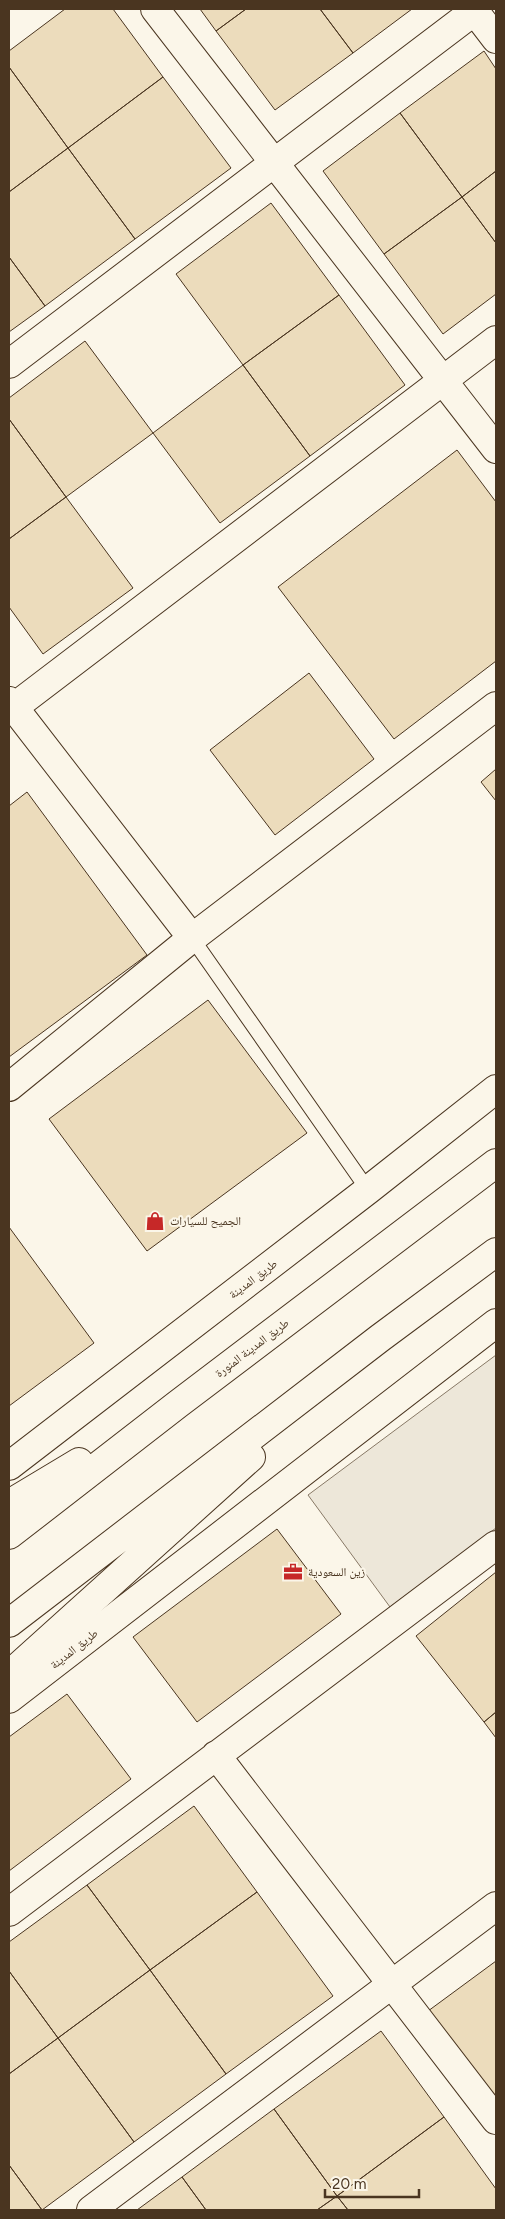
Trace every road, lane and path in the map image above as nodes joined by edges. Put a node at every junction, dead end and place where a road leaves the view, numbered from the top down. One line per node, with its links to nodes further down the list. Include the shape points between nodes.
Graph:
1 (156, 9): 4 (main road)
2 (475, 9): 3 (main road); 4 (main road)
3 (496, 39)
4 (274, 163): 6 (main road); 7 (main road)
5 (496, 340): 7 (main road)
6 (9, 364)
7 (443, 380): 8 (main road); 9 (main road)
8 (496, 449)
9 (10, 706): 11 (main road)
10 (496, 706): 11 (main road)
11 (192, 938): 12 (main road); 15 (lane)
12 (9, 1087)
13 (496, 1089): 15 (main road, طريق المدينة)
14 (490, 1166): 19 (main road, طريق المدينة المنورة)
15 (368, 1190): 20 (main road, طريق المدينة)
16 (496, 1252): 18 (main road)
17 (496, 1323): 26 (main road, طريق المدينة)
18 (380, 1338): 24 (main road); 25 (main road)
19 (178, 1404): 21 (main road); 22 (main road, طريق المدينة المنورة)
20 (9, 1466)
21 (9, 1504)
22 (9, 1535)
23 (496, 1545): 27 (main road)
24 (9, 1624)
25 (9, 1675)
26 (9, 1699)
27 (216, 1755): 29 (main road); 30 (main road)
28 (496, 1906): 30 (main road)
29 (9, 1912)
30 (392, 1985): 31 (main road); 32 (main road)
31 (496, 2120)
32 (91, 2210)

